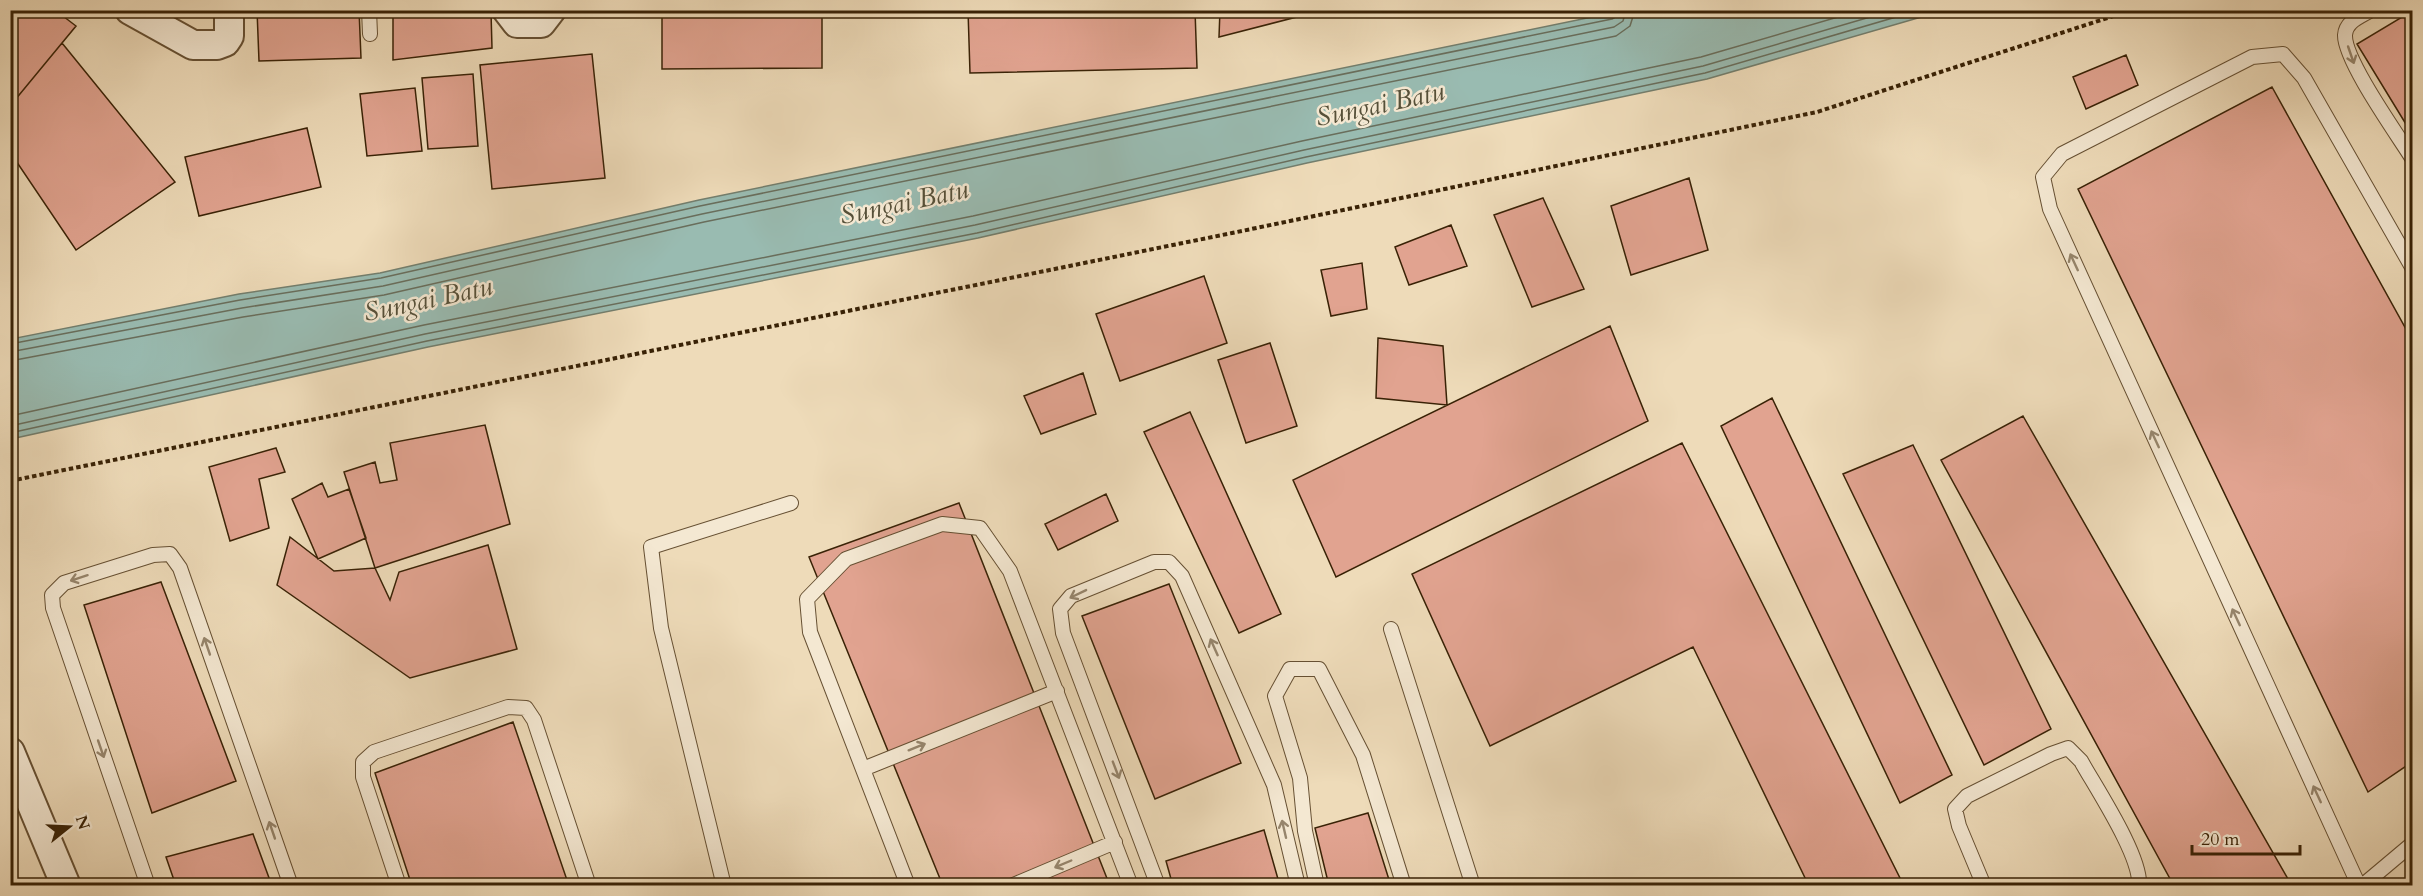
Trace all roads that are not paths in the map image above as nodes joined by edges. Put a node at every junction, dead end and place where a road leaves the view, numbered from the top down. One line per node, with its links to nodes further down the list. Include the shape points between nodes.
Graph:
1 (130, 10): 7 (street)
2 (229, 10): 7 (street, via 229,36 217,45 193,45)
3 (369, 10): 8 (lane)
4 (507, 10): 5 (street, via 517,23 541,23)
5 (551, 10)
6 (2371, 10): 9 (lane, one-way to 9, via 2350,23 2345,36 2352,62)
7 (177, 23)
8 (370, 34)
9 (2412, 158)
10 (2412, 267): 34 (lane, one-way to 10, via 2050,209 2043,177 2062,154 2252,57 2283,54 2304,78)
11 (791, 503): 23 (lane, via 651,547 661,628)
12 (1391, 629): 31 (lane)
13 (1057, 691): 15 (lane, one-way to 13); 15 (lane, via 1010,571 980,528 942,524 846,559 807,599 810,632); 16 (lane)
14 (10, 752): 18 (street)
15 (863, 769): 24 (lane)
16 (1115, 842): 25 (lane, one-way to 25); 26 (lane)
17 (2412, 844): 34 (lane)
18 (66, 885)
19 (148, 885): 20 (lane, one-way to 19, via 180,568 170,554 153,555 64,583 52,595 53,608)
20 (291, 885)
21 (399, 885): 22 (lane, via 363,777 363,762 374,752 508,707 525,708 534,720)
22 (589, 885)
23 (724, 885)
24 (908, 885)
25 (1011, 885)
26 (1131, 885)
27 (1158, 885): 28 (lane, one-way to 27, via 1274,785 1182,576 1169,562 1154,562 1071,596 1060,609 1063,633)
28 (1298, 885)
29 (1317, 885): 30 (lane, via 1305,831 1300,778 1275,696 1290,669 1319,669 1363,754)
30 (1404, 885)
31 (1473, 885)
32 (1984, 885): 33 (lane, via 1955,809 1967,796 2068,748 2081,761 2132,854)
33 (2139, 885)
34 (2361, 885)

